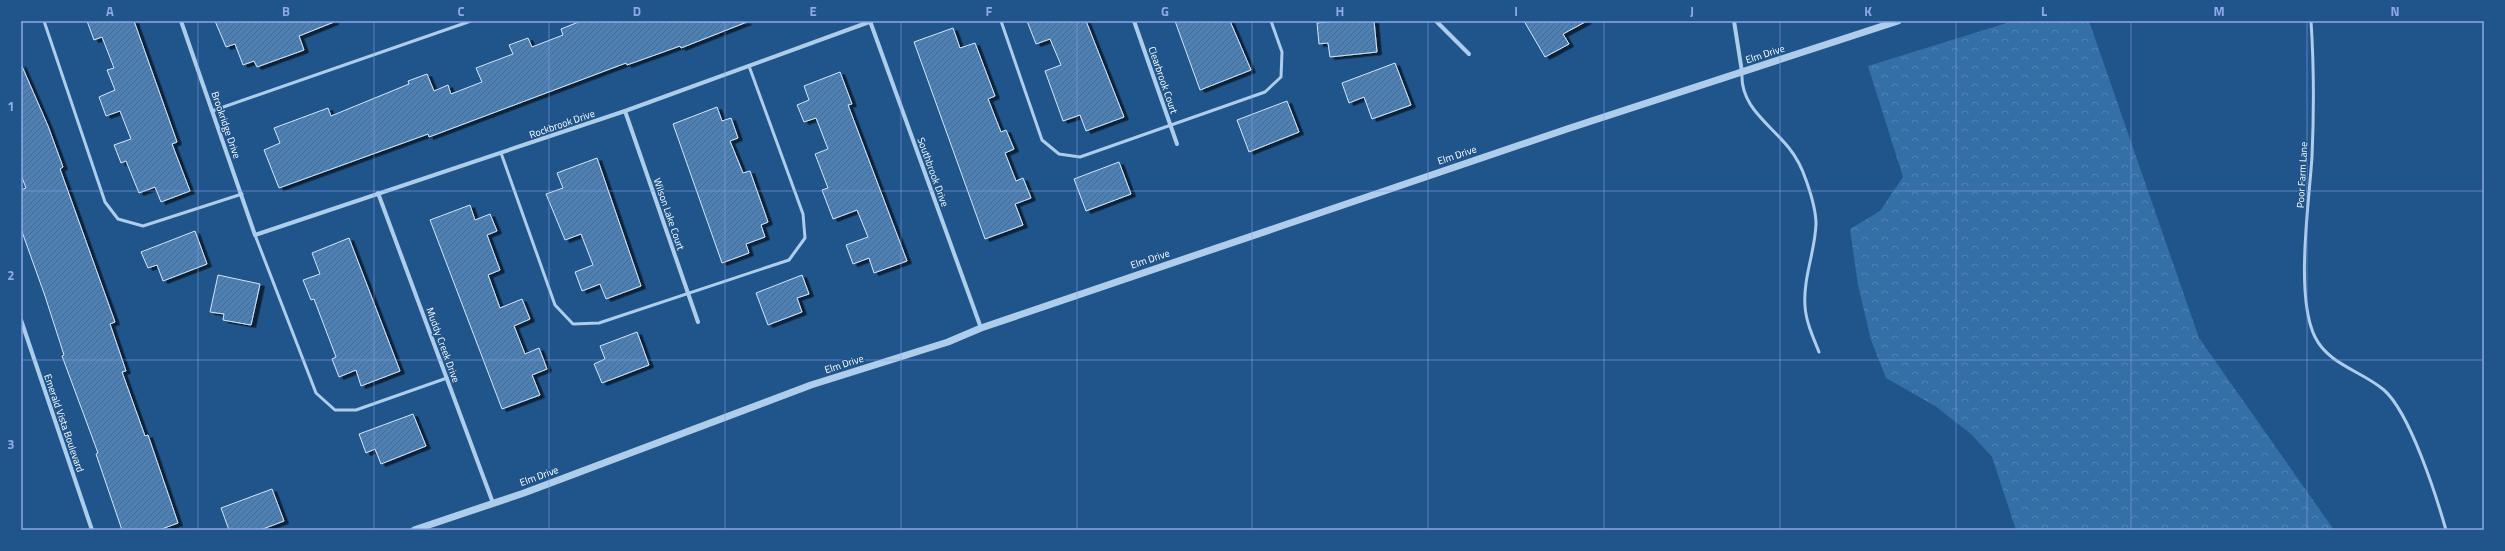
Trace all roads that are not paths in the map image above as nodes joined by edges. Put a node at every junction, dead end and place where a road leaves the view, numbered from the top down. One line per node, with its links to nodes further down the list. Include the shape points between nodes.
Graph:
1 (44, 21): 21 (lane, via 105,202 118,219 144,226)
2 (181, 21): 15 (street, Brookridge Drive)
3 (471, 21): 15 (lane)
4 (871, 21): 13 (street, Rockbrook Drive); 26 (street, Southbrook Drive)
5 (1001, 21): 17 (lane, via 1042,140 1059,154 1080,157)
6 (1134, 21): 17 (street, Clearbrook Court)
7 (1271, 21): 17 (lane, via 1282,52 1281,77 1265,92)
8 (1436, 21): 12 (street)
9 (1734, 21): 14 (street)
10 (1898, 21): 14 (street, Elm Drive)
11 (2310, 21): 32 (lane, Poor Farm Lane, via 2314,72 2305,293 2312,329 2315,338 2329,354 2378,386 2396,404 2416,445)
12 (1469, 54)
13 (749, 66): 16 (street, Rockbrook Drive); 23 (lane, via 803,214 805,238 789,260)
14 (1742, 72): 26 (street, Elm Drive, via 1263,230); 27 (lane, via 1741,85 1752,108 1788,147 1799,163 1815,213 1816,226 1806,280 1805,305 1809,327)
15 (212, 111): 21 (street, Brookridge Drive)
16 (625, 111): 19 (street, Rockbrook Drive); 23 (street, Wilson Lake Court)
17 (1170, 125): 18 (street, Clearbrook Court)
18 (1177, 144)
19 (501, 153): 20 (street, Rockbrook Drive); 23 (lane, via 555,305 573,324 600,323)
20 (378, 193): 22 (street, Rockbrook Drive); 28 (street, Muddy Creek Drive)
21 (242, 194): 22 (street, Brookridge Drive)
22 (256, 235): 28 (lane, via 316,393 335,410 356,410)
23 (688, 294): 25 (street, Wilson Lake Court)
24 (21, 320): 30 (street, Emerald Vista Boulevard)
25 (698, 322)
26 (980, 328): 29 (street, Elm Drive, via 948,342 811,385)
27 (1819, 352)
28 (447, 378): 29 (street, Muddy Creek Drive)
29 (493, 503): 31 (street, Elm Drive)
30 (92, 530)
31 (414, 530)
32 (2446, 530)

